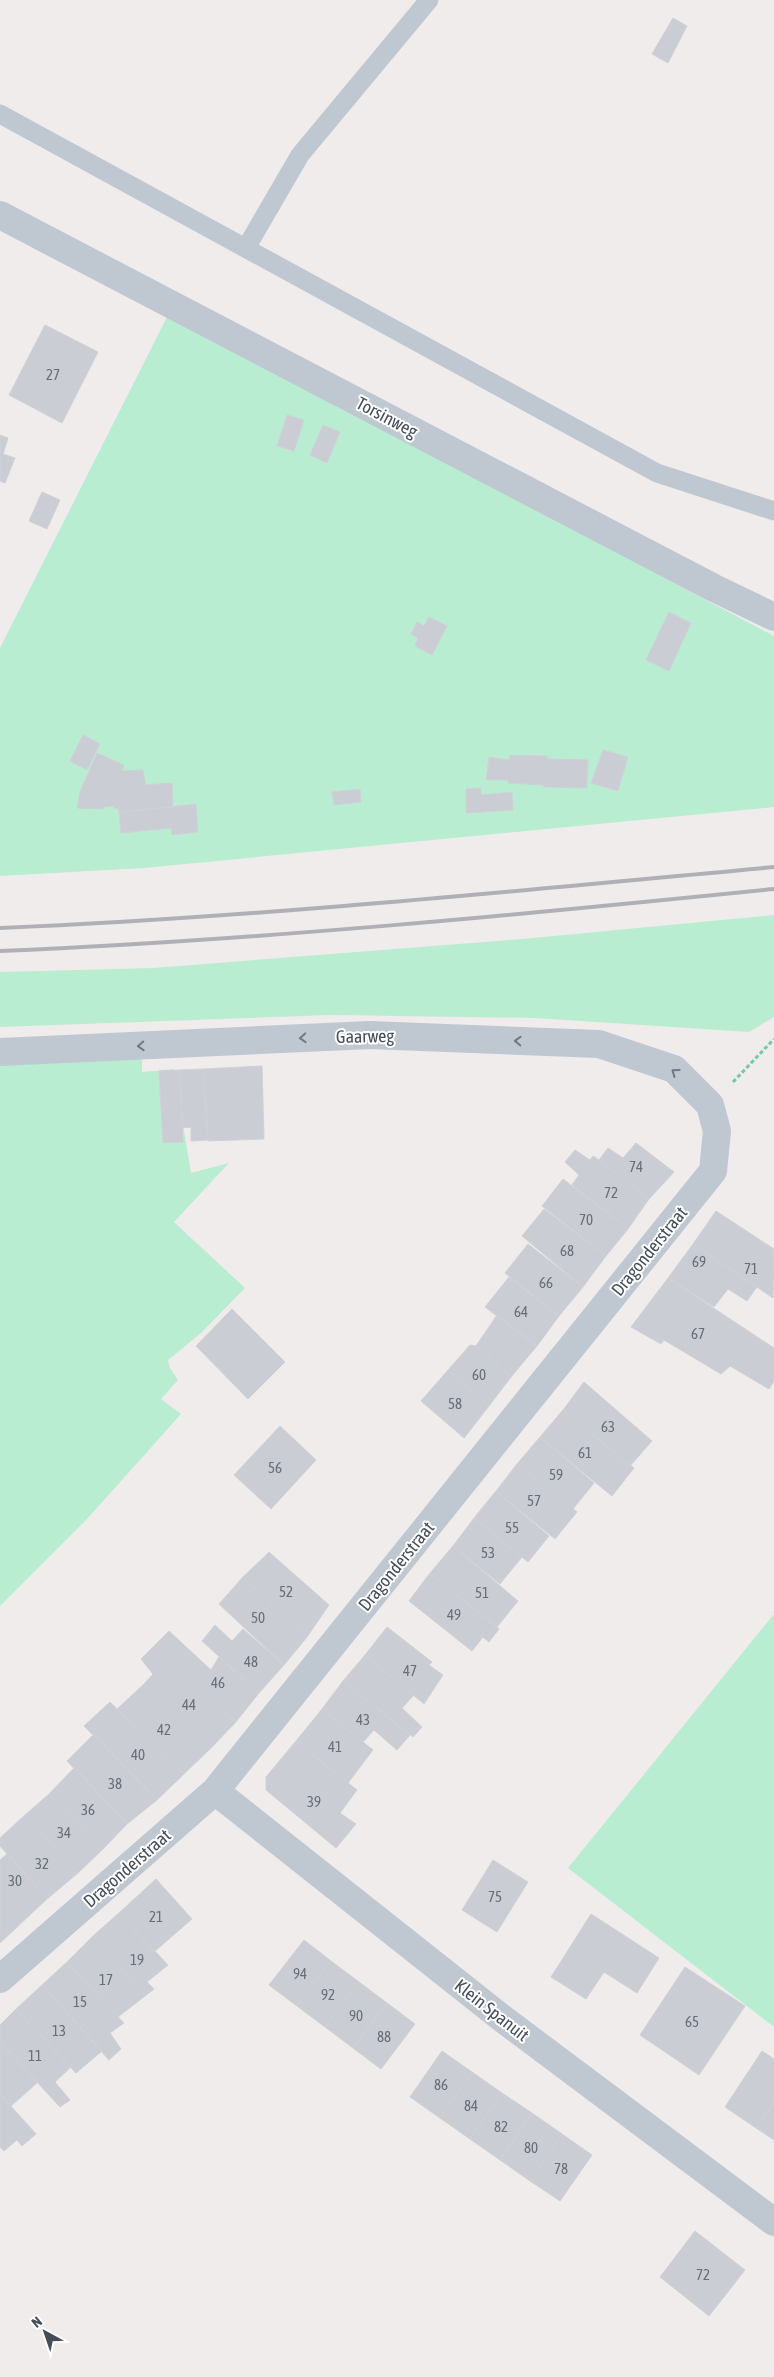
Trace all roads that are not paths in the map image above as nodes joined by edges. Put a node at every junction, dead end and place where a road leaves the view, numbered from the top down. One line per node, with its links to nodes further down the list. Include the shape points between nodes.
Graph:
1 (429, 0): 4 (lane, via 300,154)
2 (0, 114): 4 (lane)
3 (0, 215): 6 (street, Torsinweg)
4 (246, 248): 5 (lane, via 657,473)
5 (774, 511)
6 (774, 617)
7 (0, 1052): 8 (street, Gaarweg, one-way to 7, via 674,1069 598,1044 370,1035)
8 (710, 1106): 9 (street, Dragonderstraat, via 717,1131 713,1171)
9 (215, 1791): 10 (street, Dragonderstraat); 11 (street, Klein Spanuit, via 503,2020)
10 (0, 1979)
11 (774, 2222)

